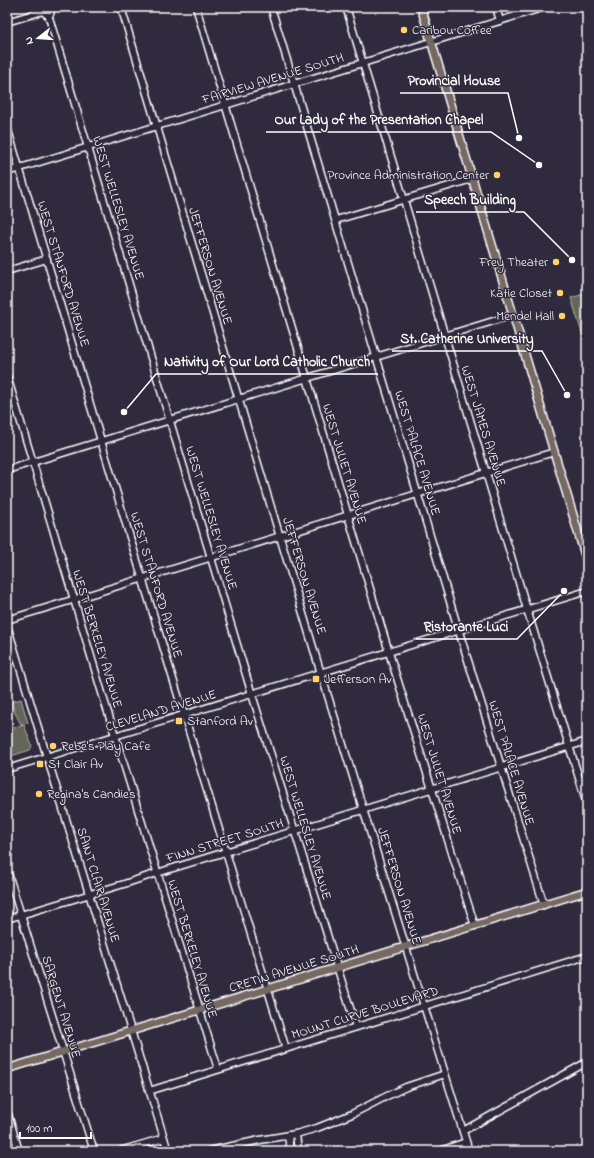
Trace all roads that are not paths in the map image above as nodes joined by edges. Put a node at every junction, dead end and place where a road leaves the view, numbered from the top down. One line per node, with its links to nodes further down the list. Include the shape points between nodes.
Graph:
1 (121, 7): 15 (street, JEFFERSON AVENUE)
2 (196, 7): 14 (street, WEST JULIET AVENUE)
3 (271, 7): 13 (street, WEST PALACE AVENUE)
4 (346, 7): 12 (street, WEST JAMES AVENUE)
5 (421, 7): 11 (main road)
6 (496, 7): 9 (street)
7 (544, 7): 9 (street, FAIRVIEW AVENUE SOUTH)
8 (49, 9): 10 (street); 17 (street, WEST WELLESLEY AVENUE)
9 (500, 21): 11 (street, FAIRVIEW AVENUE SOUTH)
10 (7, 22)
11 (431, 42): 12 (street, FAIRVIEW AVENUE SOUTH); 20 (main road)
12 (363, 63): 13 (street, FAIRVIEW AVENUE SOUTH); 21 (street, WEST JAMES AVENUE)
13 (294, 84): 14 (street, FAIRVIEW AVENUE SOUTH); 22 (street, WEST PALACE AVENUE)
14 (226, 105): 15 (street, FAIRVIEW AVENUE SOUTH); 29 (street, WEST JULIET AVENUE)
15 (157, 126): 17 (street, FAIRVIEW AVENUE SOUTH); 30 (street, JEFFERSON AVENUE)
16 (7, 127): 18 (street, WEST STANFORD AVENUE)
17 (88, 147): 18 (street, FAIRVIEW AVENUE SOUTH); 31 (street, WEST WELLESLEY AVENUE)
18 (19, 168): 19 (street, FAIRVIEW AVENUE SOUTH); 23 (street, WEST STANFORD AVENUE)
19 (7, 172)
20 (472, 178): 21 (street); 25 (main road)
21 (404, 199): 22 (street); 26 (street, WEST JAMES AVENUE)
22 (336, 220): 27 (street, WEST PALACE AVENUE)
23 (47, 259): 24 (street); 32 (street, WEST STANFORD AVENUE)
24 (7, 271)
25 (513, 315): 26 (street); 33 (main road)
26 (444, 336): 27 (street); 36 (street, WEST JAMES AVENUE)
27 (377, 357): 29 (street); 37 (street, WEST PALACE AVENUE)
28 (7, 376): 34 (street, WEST BERKELEY AVENUE)
29 (307, 378): 30 (street); 38 (street, WEST JULIET AVENUE)
30 (239, 400): 31 (street); 39 (street, JEFFERSON AVENUE)
31 (170, 420): 32 (street); 40 (street, WEST WELLESLEY AVENUE)
32 (101, 441): 34 (street); 42 (street, WEST STANFORD AVENUE)
33 (554, 452): 36 (street); 41 (main road)
34 (33, 462): 35 (street); 44 (street, WEST BERKELEY AVENUE)
35 (7, 470)
36 (485, 473): 37 (street); 45 (street, WEST JAMES AVENUE)
37 (418, 494): 38 (street); 48 (street, WEST PALACE AVENUE)
38 (348, 515): 39 (street); 49 (street, WEST JULIET AVENUE)
39 (280, 536): 40 (street); 50 (street, JEFFERSON AVENUE)
40 (211, 557): 42 (street); 51 (street, WEST WELLESLEY AVENUE)
41 (587, 562)
42 (143, 578): 44 (street); 52 (street, WEST STANFORD AVENUE)
43 (587, 591): 45 (street, CLEVELAND AVENUE)
44 (74, 599): 46 (street); 53 (street, WEST BERKELEY AVENUE)
45 (527, 610): 48 (street, CLEVELAND AVENUE); 55 (street, WEST JAMES AVENUE)
46 (7, 620)
47 (7, 625): 56 (street, SAINT CLAIR AVENUE)
48 (458, 630): 49 (street, CLEVELAND AVENUE); 57 (street, WEST PALACE AVENUE)
49 (389, 652): 50 (street, CLEVELAND AVENUE); 59 (street, WEST JULIET AVENUE)
50 (321, 673): 51 (street, CLEVELAND AVENUE); 61 (street, JEFFERSON AVENUE)
51 (252, 694): 52 (street, CLEVELAND AVENUE); 62 (street, WEST WELLESLEY AVENUE)
52 (184, 715): 53 (street, CLEVELAND AVENUE); 63 (street, WEST STANFORD AVENUE)
53 (115, 736): 56 (street, CLEVELAND AVENUE); 65 (street, WEST BERKELEY AVENUE)
54 (587, 741): 55 (street, FINN STREET SOUTH)
55 (569, 747): 57 (street, FINN STREET SOUTH); 60 (street, WEST JAMES AVENUE)
56 (47, 757): 58 (street, CLEVELAND AVENUE); 67 (street, SAINT CLAIR AVENUE)
57 (501, 768): 59 (street, FINN STREET SOUTH); 68 (street, WEST PALACE AVENUE)
58 (7, 769)
59 (432, 789): 61 (street, FINN STREET SOUTH); 71 (street, WEST JULIET AVENUE)
60 (587, 804)
61 (363, 810): 62 (street, FINN STREET SOUTH); 72 (street, JEFFERSON AVENUE)
62 (294, 831): 63 (street, FINN STREET SOUTH); 74 (street, WEST WELLESLEY AVENUE)
63 (226, 852): 65 (street, FINN STREET SOUTH); 75 (street, WEST STANFORD AVENUE)
64 (7, 870): 69 (street, SARGENT AVENUE)
65 (157, 873): 67 (street, FINN STREET SOUTH); 77 (street, WEST BERKELEY AVENUE)
66 (587, 891): 68 (main road, CRETIN AVENUE SOUTH)
67 (89, 894): 69 (street, FINN STREET SOUTH); 79 (street, SAINT CLAIR AVENUE)
68 (544, 905): 71 (main road, CRETIN AVENUE SOUTH)
69 (20, 915): 70 (street, FINN STREET SOUTH); 81 (street, SARGENT AVENUE)
70 (7, 919)
71 (475, 926): 72 (main road, CRETIN AVENUE SOUTH)
72 (406, 947): 74 (main road, CRETIN AVENUE SOUTH); 76 (street, JEFFERSON AVENUE)
73 (587, 956): 76 (street, MOUNT CURVE BOULEVARD)
74 (337, 968): 75 (main road, CRETIN AVENUE SOUTH); 78 (street, WEST WELLESLEY AVENUE)
75 (268, 989): 77 (main road, CRETIN AVENUE SOUTH); 80 (street, WEST STANFORD AVENUE)
76 (424, 1006): 78 (street, MOUNT CURVE BOULEVARD); 85 (street, JEFFERSON AVENUE)
77 (200, 1010): 79 (main road, CRETIN AVENUE SOUTH); 84 (street, WEST BERKELEY AVENUE)
78 (356, 1027): 80 (street, MOUNT CURVE BOULEVARD)
79 (131, 1031): 81 (main road, CRETIN AVENUE SOUTH); 86 (street, SAINT CLAIR AVENUE)
80 (286, 1049): 84 (street, MOUNT CURVE BOULEVARD)
81 (63, 1052): 83 (main road, CRETIN AVENUE SOUTH); 94 (street, SARGENT AVENUE)
82 (587, 1062): 88 (street)
83 (7, 1069)
84 (218, 1069): 86 (street, MOUNT CURVE BOULEVARD)
85 (445, 1074): 88 (street, JEFFERSON AVENUE); 89 (street, via 399,1090 334,1122)
86 (149, 1091): 91 (street, SAINT CLAIR AVENUE)
87 (7, 1111): 93 (street)
88 (463, 1131): 92 (street, JEFFERSON AVENUE)
89 (296, 1134): 90 (street); 99 (street)
90 (288, 1135): 97 (street); 98 (street)
91 (164, 1138): 95 (street); 96 (street, SAINT CLAIR AVENUE)
92 (466, 1142): 100 (street); 101 (street, JEFFERSON AVENUE)
93 (19, 1151)
94 (94, 1151)
95 (120, 1151)
96 (168, 1151)
97 (209, 1151)
98 (290, 1151)
99 (298, 1151)
100 (440, 1151)
101 (469, 1151)

